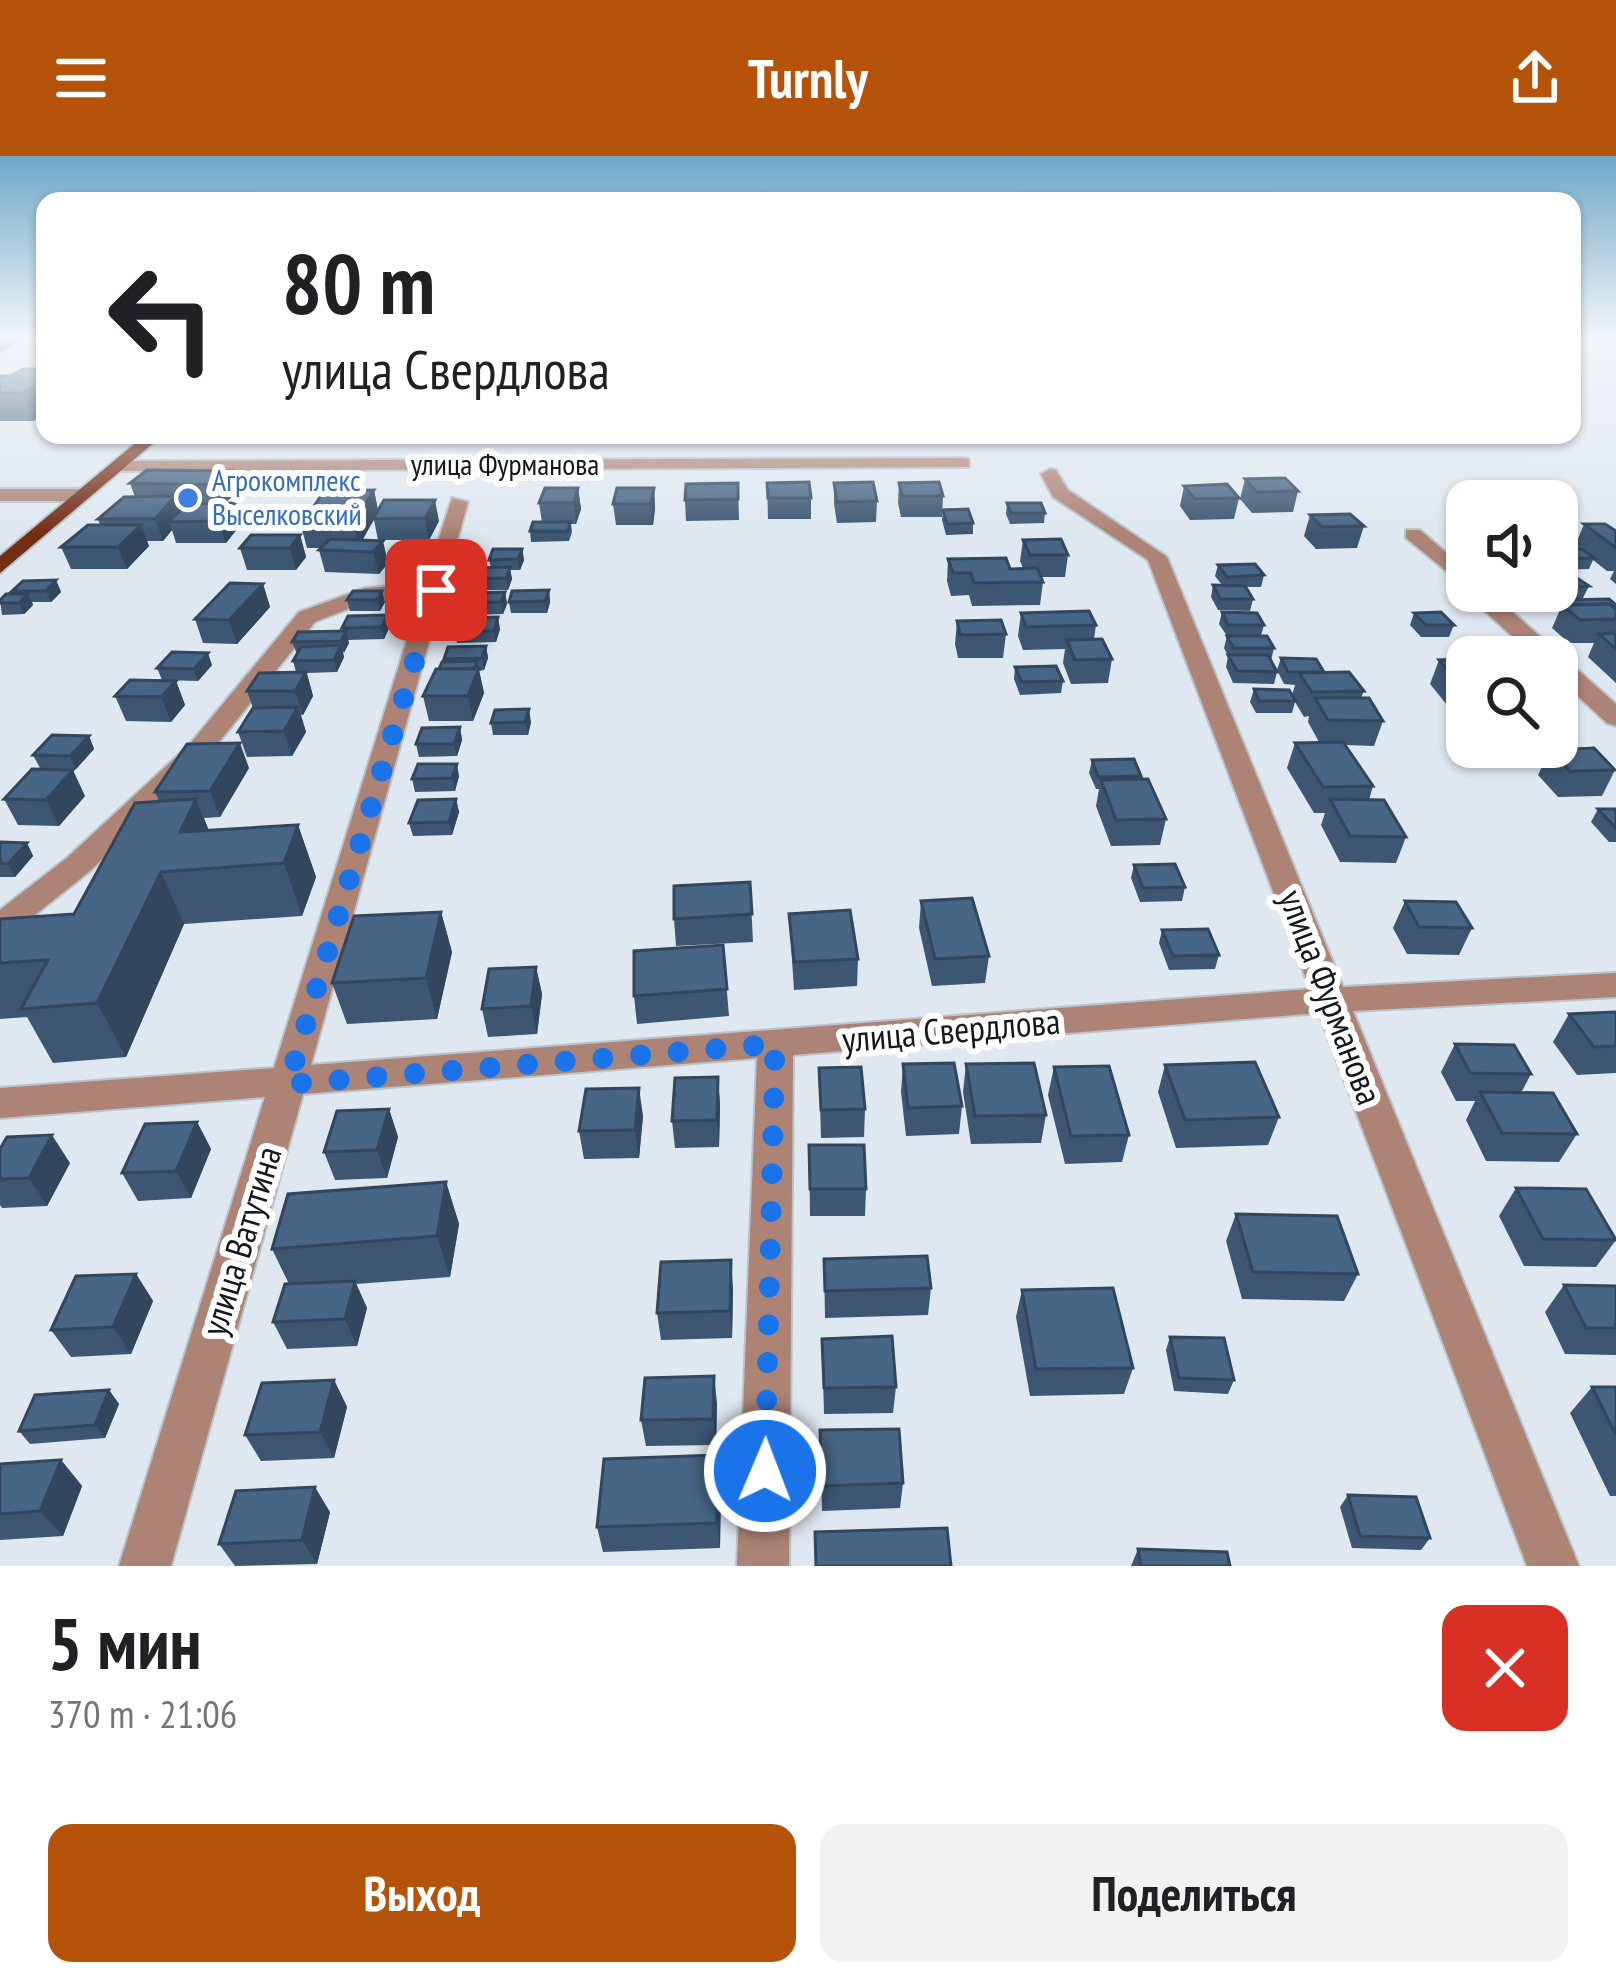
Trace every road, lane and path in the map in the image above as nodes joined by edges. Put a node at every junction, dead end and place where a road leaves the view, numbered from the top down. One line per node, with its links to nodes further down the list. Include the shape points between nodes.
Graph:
1 (145, 444): 3 (main road)
2 (963, 463): 3 (street, улица Фурманова)
3 (119, 466): 6 (main road)
4 (1050, 474): 18 (street, улица Фурманова, via 1060,493 1157,557)
5 (0, 495): 6 (street)
6 (82, 495): 10 (main road)
7 (460, 502): 11 (street, улица Ватутина)
8 (1413, 534): 9 (street)
9 (1446, 564)
10 (0, 567)
11 (436, 590): 16 (street, via 365,595 307,617 198,751); 20 (street, улица Ватутина)
12 (1499, 612): 13 (street)
13 (1526, 636)
14 (1578, 683): 15 (street)
15 (1616, 718)
16 (0, 926)
17 (1616, 985): 18 (street, улица Свердлова)
18 (1333, 1000): 19 (street, улица Свердлова); 24 (street, улица Фурманова)
19 (775, 1044): 20 (street, улица Свердлова); 23 (street)
20 (288, 1084): 21 (street, улица Свердлова); 22 (street, улица Ватутина)
21 (0, 1103)
22 (145, 1566)
23 (763, 1566)
24 (1553, 1566)

